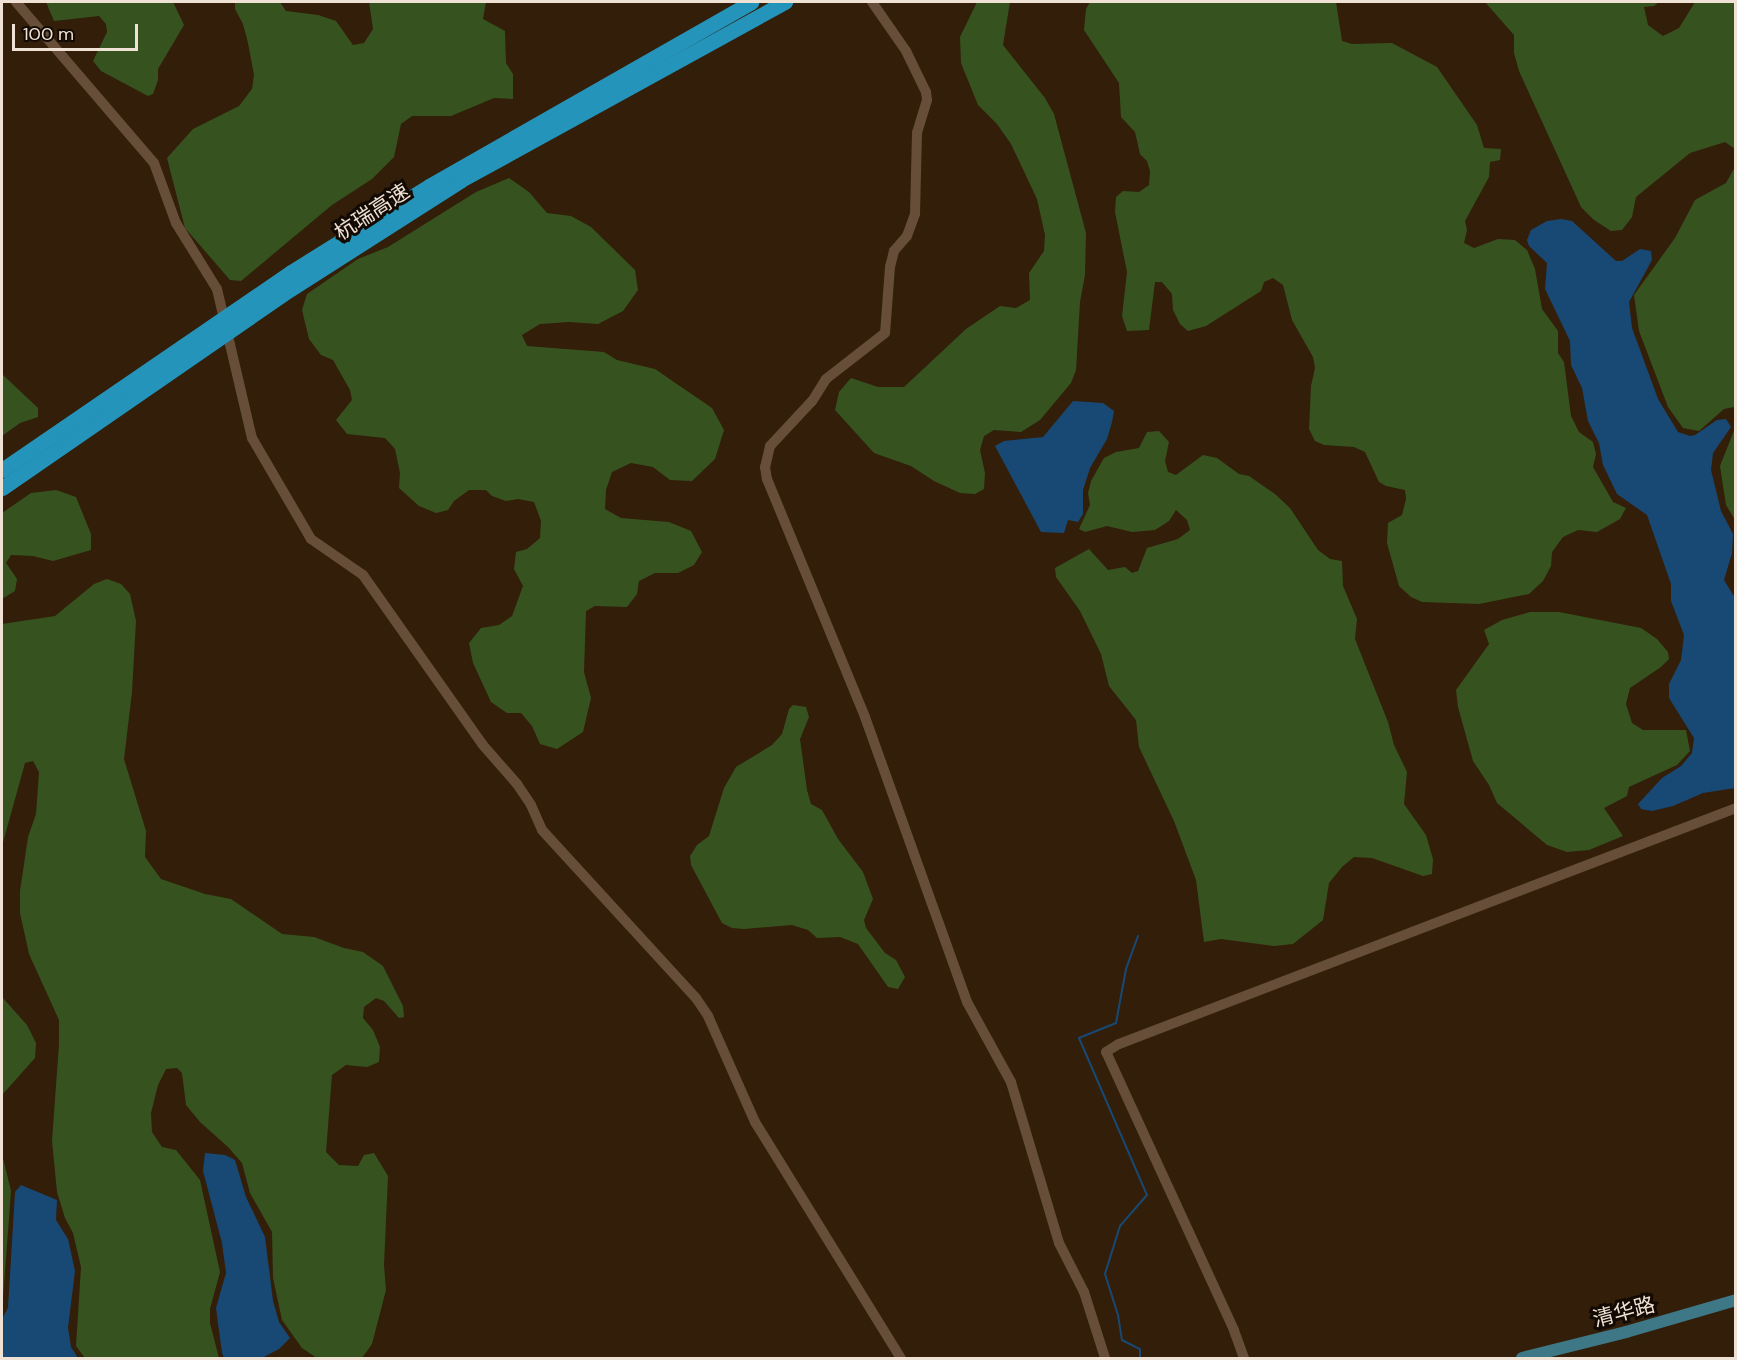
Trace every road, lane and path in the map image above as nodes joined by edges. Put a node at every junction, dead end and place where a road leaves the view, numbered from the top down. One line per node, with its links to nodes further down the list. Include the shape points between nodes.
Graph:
1 (16, 2): 11 (street, via 154,163 176,222 217,289 252,438 311,539 363,575 482,744 517,784 542,830 696,998 708,1016 755,1122)
2 (751, 2): 5 (highway, 杭瑞高速, via 429,186)
3 (785, 2): 5 (highway, 杭瑞高速, via 461,180)
4 (872, 2): 12 (street, via 906,51 926,92 917,133 915,214 908,236 894,251 885,333 826,379 812,401 775,440 766,454 767,479 865,717 967,1002 1011,1082 1059,1243 1084,1292)
5 (264, 299): 6 (highway, 杭瑞高速)
6 (194, 347): 7 (highway, 杭瑞高速); 8 (highway, 杭瑞高速)
7 (2, 470)
8 (2, 488)
9 (1736, 808): 13 (street, via 1106,1052)
10 (1736, 1300): 14 (main road, 清华路)
11 (901, 1359)
12 (1105, 1359)
13 (1244, 1359)
14 (1522, 1359)

